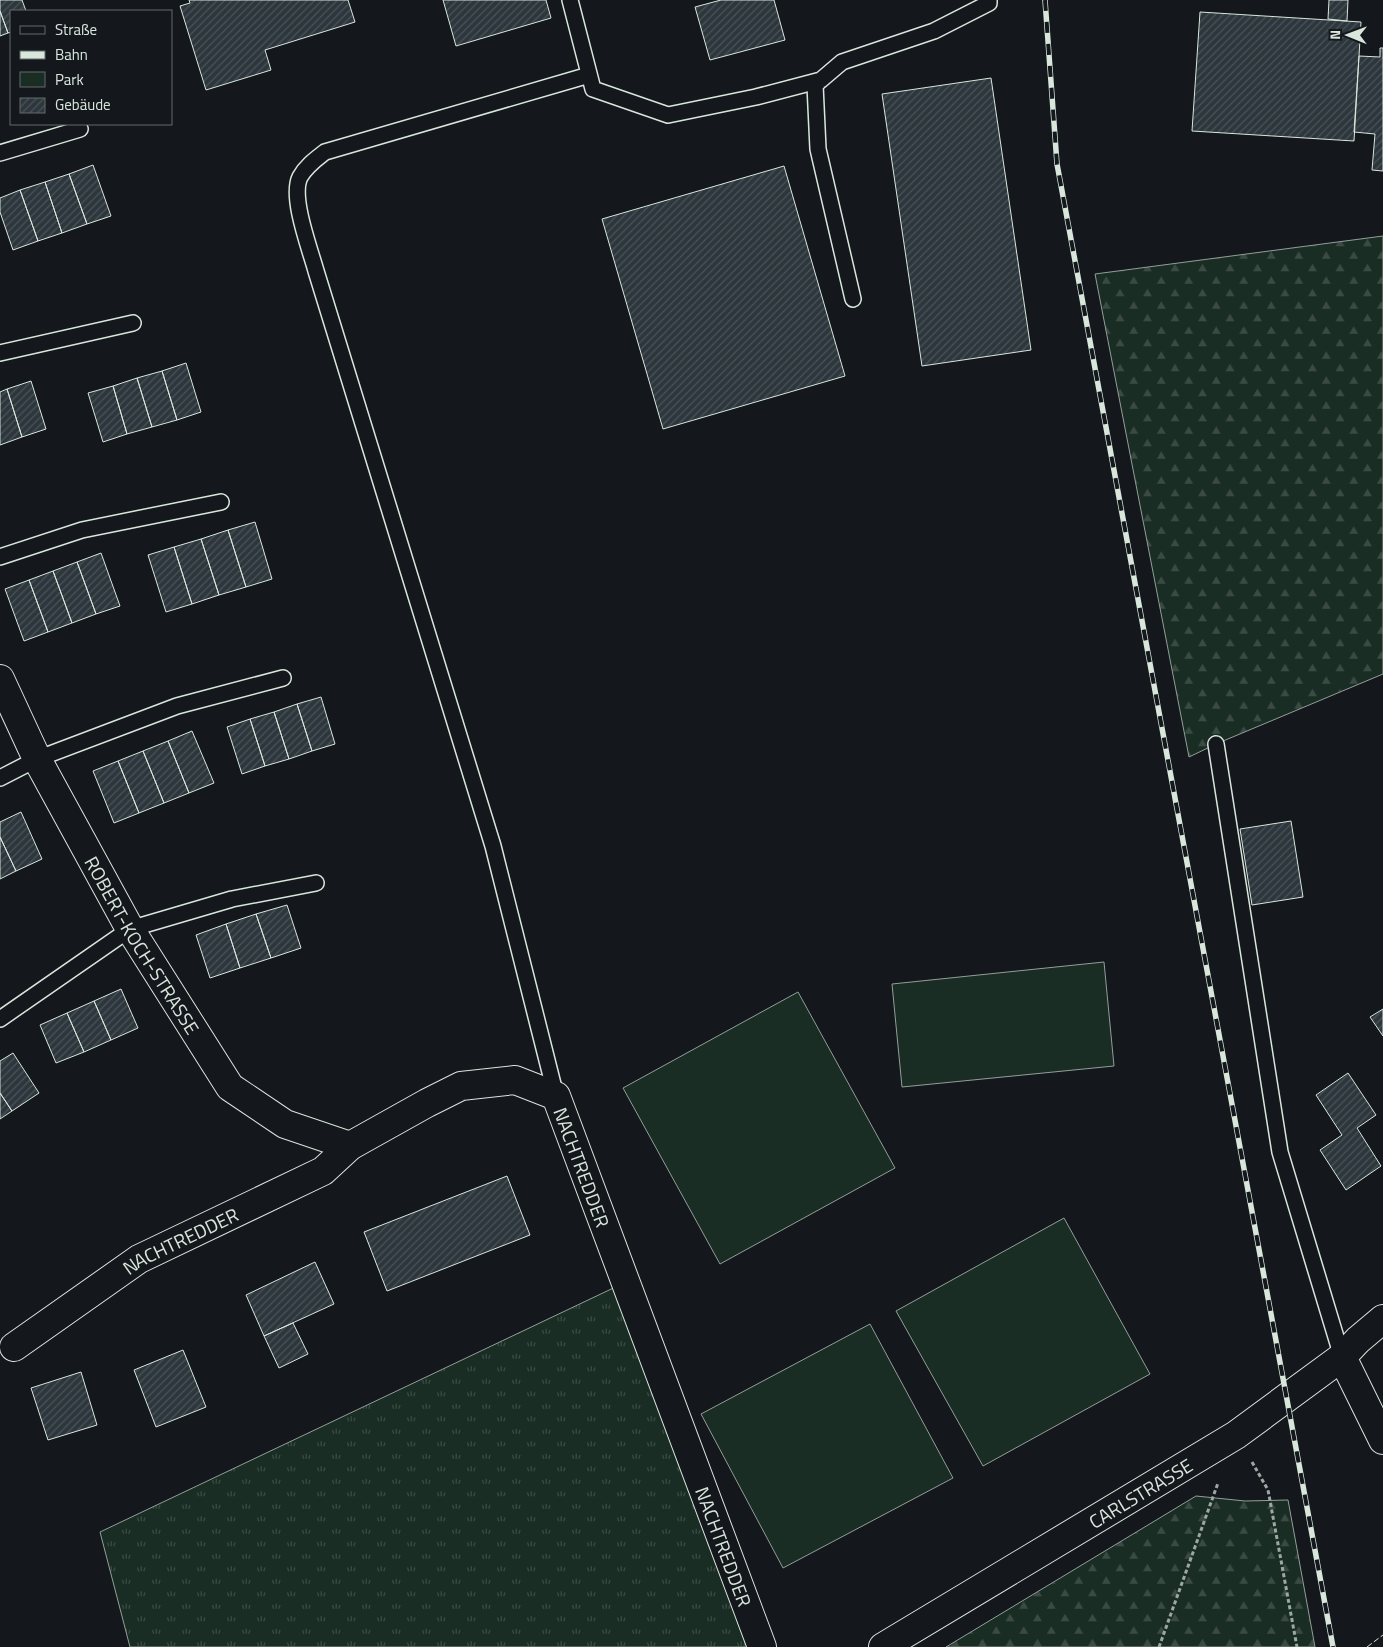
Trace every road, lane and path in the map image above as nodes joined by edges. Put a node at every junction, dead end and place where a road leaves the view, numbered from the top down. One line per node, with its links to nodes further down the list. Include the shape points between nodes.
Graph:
1 (570, 0): 3 (lane)
2 (990, 0): 4 (lane, via 934,31 842,62)
3 (589, 75): 4 (lane, via 593,89 668,115); 20 (lane, via 324,152 300,178 297,203 493,846)
4 (821, 80): 7 (lane, via 815,85 818,149)
5 (80, 129): 6 (lane)
6 (0, 154)
7 (853, 299)
8 (133, 322): 9 (lane)
9 (0, 353)
10 (221, 502): 11 (lane, via 82,530)
11 (0, 557)
12 (283, 678): 15 (lane, via 177,706)
13 (0, 679): 15 (street, ROBERT-KOCH-STRASSE)
14 (1216, 744): 24 (lane, via 1280,1152)
15 (37, 759): 16 (lane); 18 (street, ROBERT-KOCH-STRASSE)
16 (0, 778)
17 (316, 883): 18 (lane, via 232,899)
18 (130, 929): 19 (lane); 21 (street, ROBERT-KOCH-STRASSE, via 230,1087 285,1124)
19 (0, 1019)
20 (556, 1096): 21 (street, NACHTREDDER, via 515,1080 461,1086); 28 (street, NACHTREDDER)
21 (350, 1146): 23 (street, NACHTREDDER, via 323,1171 139,1259)
22 (1383, 1319): 24 (street, CARLSTRASSE)
23 (14, 1347)
24 (1342, 1357): 25 (street, CARLSTRASSE); 26 (street)
25 (1236, 1435): 29 (street, CARLSTRASSE); 31 (path, via 1268,1490)
26 (1383, 1440)
27 (1219, 1481): 30 (path)
28 (762, 1647)
29 (883, 1647)
30 (1159, 1647)
31 (1297, 1647)

